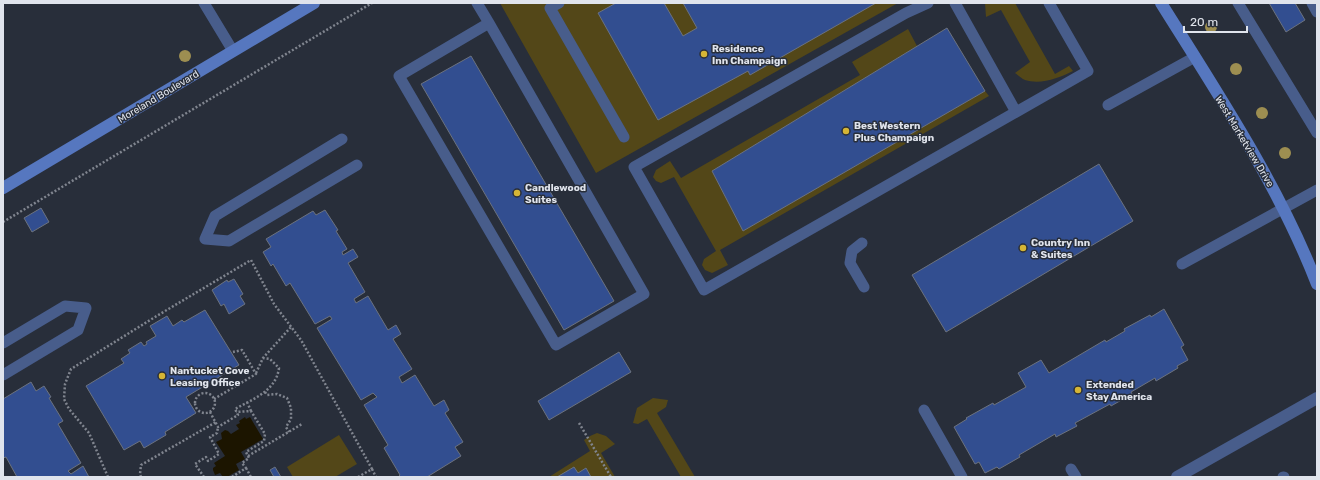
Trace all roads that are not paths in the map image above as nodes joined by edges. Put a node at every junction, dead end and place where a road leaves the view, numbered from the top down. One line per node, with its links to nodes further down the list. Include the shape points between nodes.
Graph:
1 (218, 3): 11 (lane)
2 (314, 3): 14 (street, Moreland Boulevard)
3 (477, 3): 13 (lane)
4 (560, 3): 19 (lane, via 550,8)
5 (928, 3): 17 (lane, via 634,167 704,290)
6 (955, 3): 17 (lane)
7 (1049, 3): 17 (lane, via 1088,71)
8 (1161, 3): 15 (street, West Marketview Drive)
9 (1238, 3): 18 (lane)
10 (1312, 3): 12 (lane)
11 (206, 6): 14 (lane)
12 (1317, 12)
13 (489, 23): 13 (lane, via 644,294 556,345 399,76)
14 (233, 52): 22 (street, Moreland Boulevard)
15 (1194, 57): 16 (lane); 24 (street, West Marketview Drive)
16 (1108, 105)
17 (1016, 112)
18 (1317, 134)
19 (624, 137)
20 (342, 139): 21 (lane, via 215,216 205,239 229,241)
21 (358, 165)
22 (3, 188)
23 (1317, 190): 24 (lane)
24 (1284, 208): 26 (lane); 27 (street, West Marketview Drive)
25 (862, 243): 28 (lane, via 852,251 850,263)
26 (1182, 264)
27 (1317, 284)
28 (864, 287)
29 (3, 343): 30 (lane, via 65,306 86,308 78,330)
30 (3, 375)
31 (1317, 398): 34 (street)
32 (924, 410): 33 (lane)
33 (962, 477)
34 (1177, 477)

